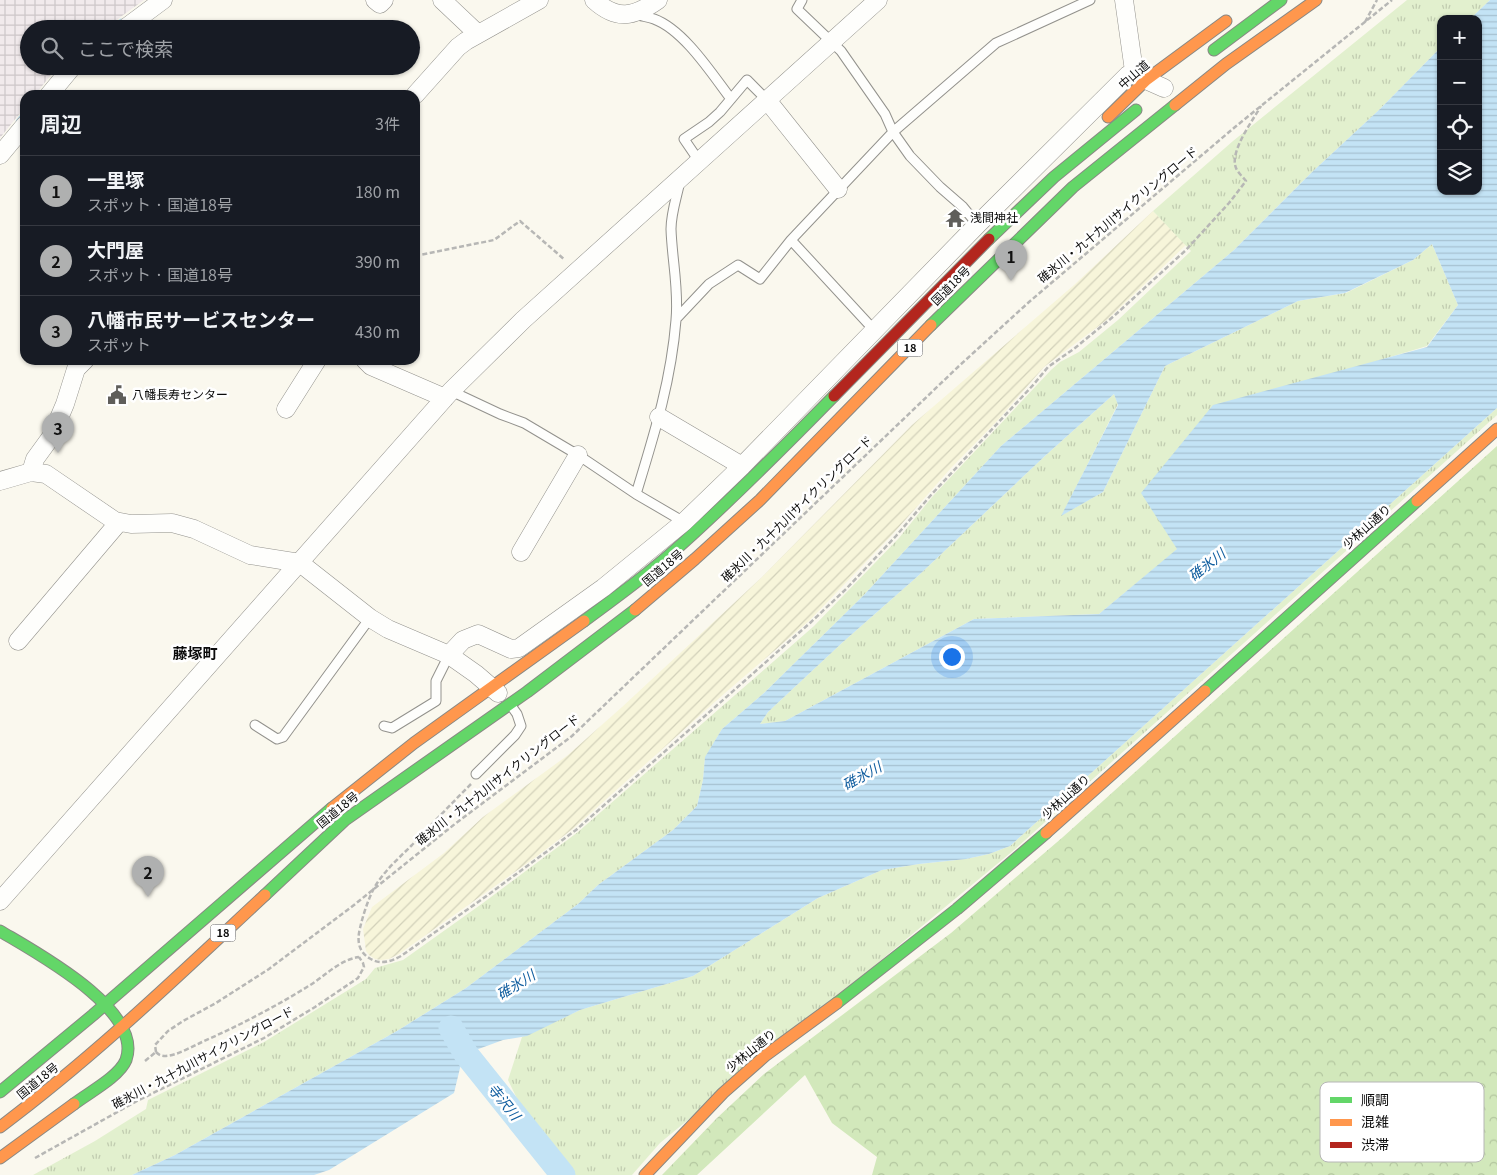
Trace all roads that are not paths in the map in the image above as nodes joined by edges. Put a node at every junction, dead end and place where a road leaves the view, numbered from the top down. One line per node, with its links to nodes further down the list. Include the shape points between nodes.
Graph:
1 (163, 0): 17 (street)
2 (375, 0): 3 (street, via 380,4)
3 (384, 0)
4 (442, 0): 18 (street)
5 (539, 0): 18 (street)
6 (594, 0): 16 (street, via 612,12)
7 (658, 0): 16 (street)
8 (802, 0): 19 (lane, via 796,9)
9 (878, 0): 19 (street)
10 (1090, 0): 14 (lane)
11 (1124, 0): 22 (street)
12 (1281, 0): 20 (main road)
13 (1316, 0): 58 (main road, 国道18号 / 18, via 1197,86 1073,187 760,500 635,610)
14 (1075, 3): 28 (lane, via 996,43)
15 (1238, 12): 22 (main road, 中山道 / 18)
16 (633, 14): 25 (lane, via 655,20 678,34)
17 (136, 20)
18 (478, 34): 24 (street, via 458,47)
19 (831, 42): 26 (street); 28 (lane, via 841,51 885,114)
20 (1206, 56)
21 (66, 75): 23 (street)
22 (1153, 86): 32 (main road, 国道18号 / 18); 32 (main road, 中山道 / 18, via 1092,132); 34 (street)
23 (53, 90)
24 (419, 90)
25 (731, 99): 26 (lane, via 747,80); 30 (lane, via 709,122 684,139)
26 (767, 100): 30 (street); 33 (street)
27 (20, 131): 29 (street)
28 (893, 132): 33 (lane); 34 (lane, via 910,156)
29 (0, 155)
30 (699, 162): 31 (street)
31 (681, 178): 36 (lane, via 671,228 677,285); 41 (street)
32 (1046, 185): 57 (main road, 国道18号 / 18, via 737,494 613,600)
33 (838, 188): 35 (lane)
34 (979, 224): 37 (street)
35 (791, 240): 36 (lane, via 760,279 738,265 709,284); 37 (lane)
36 (676, 319): 43 (lane, via 669,378)
37 (875, 331): 46 (street)
38 (80, 365): 47 (street, via 54,429)
39 (314, 365): 42 (street)
40 (370, 365): 41 (street)
41 (448, 394): 45 (lane, via 524,423); 53 (street)
42 (286, 409)
43 (660, 418): 46 (street); 49 (lane)
44 (1497, 429): 69 (main road, 少林山通り, via 996,877 730,1086)
45 (578, 456): 49 (lane); 52 (street)
46 (742, 466): 51 (street)
47 (31, 472): 48 (street); 50 (street, via 46,474)
48 (0, 481)
49 (636, 494): 51 (lane)
50 (119, 522): 53 (street, via 172,523 194,529 250,555); 55 (street)
51 (684, 522): 56 (street, via 603,588 519,648 511,649 478,634 463,640)
52 (521, 552)
53 (300, 563): 54 (street); 62 (street)
54 (370, 618): 56 (street); 59 (lane, via 283,737 277,740)
55 (18, 642)
56 (449, 655): 57 (street); 60 (lane, via 436,682 436,701 392,728)
57 (491, 687): 58 (street); 64 (main road, 国道18号 / 18, via 314,822)
58 (510, 704): 61 (lane, via 521,726); 65 (main road, 国道18号 / 18, via 345,820)
59 (255, 725)
60 (384, 726)
61 (476, 774)
62 (0, 901)
63 (0, 931): 64 (main road, via 84,984)
64 (106, 1004): 65 (main road); 66 (main road, 国道18号 / 18)
65 (123, 1027): 67 (main road, 国道18号 / 18); 68 (main road, via 129,1040 127,1058 122,1065 104,1082)
66 (0, 1092)
67 (0, 1127)
68 (0, 1158)
69 (645, 1175)

